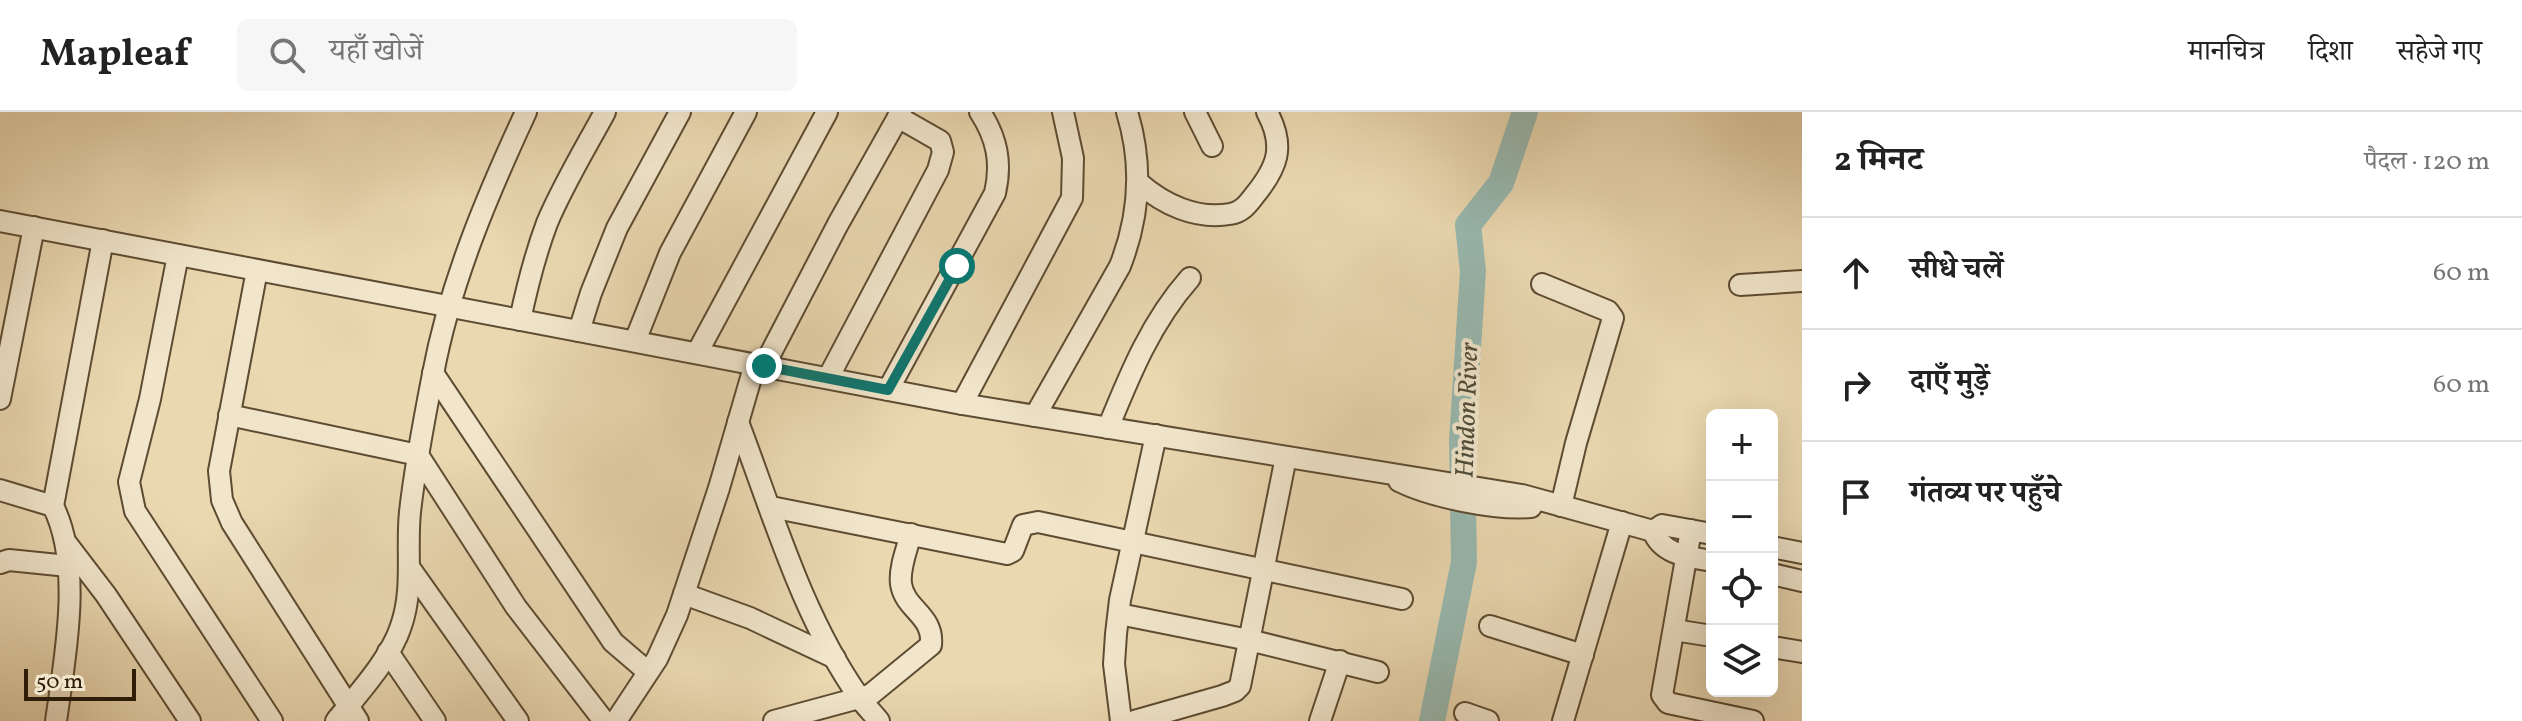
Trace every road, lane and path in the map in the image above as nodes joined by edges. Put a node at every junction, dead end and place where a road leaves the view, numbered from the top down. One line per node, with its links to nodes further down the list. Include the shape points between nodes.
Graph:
1 (526, 112): 23 (street)
2 (605, 112): 24 (street, via 547,225)
3 (680, 112): 25 (street, via 617,228)
4 (746, 112): 26 (street, via 670,253)
5 (827, 112): 27 (street)
6 (980, 112): 31 (street, via 999,151 995,193)
7 (1063, 112): 33 (street, via 1073,158 1072,198)
8 (1127, 112): 13 (street)
9 (1195, 112): 12 (street)
10 (1267, 112): 13 (street, via 1277,161 1243,210 1220,215 1186,210 1168,205)
11 (899, 114): 28 (street); 30 (street, via 940,141 943,152)
12 (1212, 146)
13 (1139, 183): 35 (street, via 1135,219 1120,266)
14 (0, 221): 15 (street)
15 (34, 227): 16 (street); 32 (street)
16 (103, 240): 17 (street); 44 (street)
17 (178, 255): 18 (street); 84 (street, via 130,497)
18 (257, 270): 23 (street); 34 (street)
19 (1190, 278): 37 (street, via 1145,342)
20 (1802, 281): 22 (street)
21 (1542, 284): 43 (street, via 1608,311 1613,318)
22 (1740, 285)
23 (448, 305): 24 (street); 29 (street)
24 (520, 320): 25 (street)
25 (579, 331): 26 (street)
26 (635, 341): 27 (street)
27 (697, 353): 28 (street)
28 (759, 365): 30 (street); 36 (street)
29 (433, 373): 39 (street); 76 (street, via 613,642)
30 (828, 378): 31 (street)
31 (888, 390): 33 (street)
32 (0, 399)
33 (962, 404): 35 (street)
34 (229, 415): 39 (street); 80 (street, via 219,471 222,500)
35 (1035, 416): 37 (street)
36 (738, 422): 45 (street); 63 (street)
37 (1108, 428): 38 (street)
38 (1156, 435): 40 (street); 52 (street)
39 (418, 455): 59 (street, via 409,515); 81 (street, via 516,607)
40 (1286, 457): 41 (street, via 1382,471); 60 (street)
41 (1419, 484): 43 (street, via 1522,495); 43 (street, via 1498,506)
42 (0, 490): 44 (street)
43 (1555, 504): 46 (street)
44 (53, 506): 51 (street)
45 (771, 507): 50 (street); 74 (street)
46 (1622, 522): 48 (street); 73 (street)
47 (1691, 530): 48 (street, via 1662,525); 49 (street); 55 (street)
48 (1653, 531): 55 (street, via 1665,549)
49 (1706, 533)
50 (911, 534): 52 (street, via 1007,554 1023,525 1038,522); 78 (street, via 901,586 929,625 931,645)
51 (65, 541): 58 (street); 83 (street)
52 (1133, 544): 60 (street); 65 (street)
53 (1778, 548): 54 (street)
54 (1802, 553)
55 (1687, 556): 56 (street); 67 (street)
56 (1706, 560)
57 (0, 563): 58 (street)
58 (68, 566): 82 (street, via 67,631)
59 (409, 567): 71 (street, via 406,610); 86 (street)
60 (1263, 571): 64 (street); 69 (street)
61 (1778, 575): 62 (street)
62 (1802, 581)
63 (684, 594): 74 (street); 76 (street)
64 (1402, 599)
65 (1119, 614): 69 (street); 89 (street, via 1114,664)
66 (1490, 626): 73 (street)
67 (1674, 630): 68 (street); 94 (street, via 1664,701)
68 (1706, 635)
69 (1249, 640): 75 (street); 90 (street, via 1235,691)
70 (1778, 648): 72 (street)
71 (388, 652): 80 (street); 85 (street)
72 (1802, 652)
73 (1583, 655): 93 (street)
74 (835, 658): 78 (street)
75 (1340, 661): 77 (street); 91 (street)
76 (648, 672): 81 (street)
77 (1378, 672)
78 (860, 699): 87 (street); 88 (street)
79 (1465, 713): 92 (street)
80 (348, 716)
81 (617, 720)
82 (56, 721)
83 (190, 721)
84 (272, 721)
85 (435, 721)
86 (518, 721)
87 (774, 721)
88 (879, 721)
89 (1121, 721)
90 (1134, 721)
91 (1320, 721)
92 (1488, 721)
93 (1563, 721)
94 (1753, 721)

